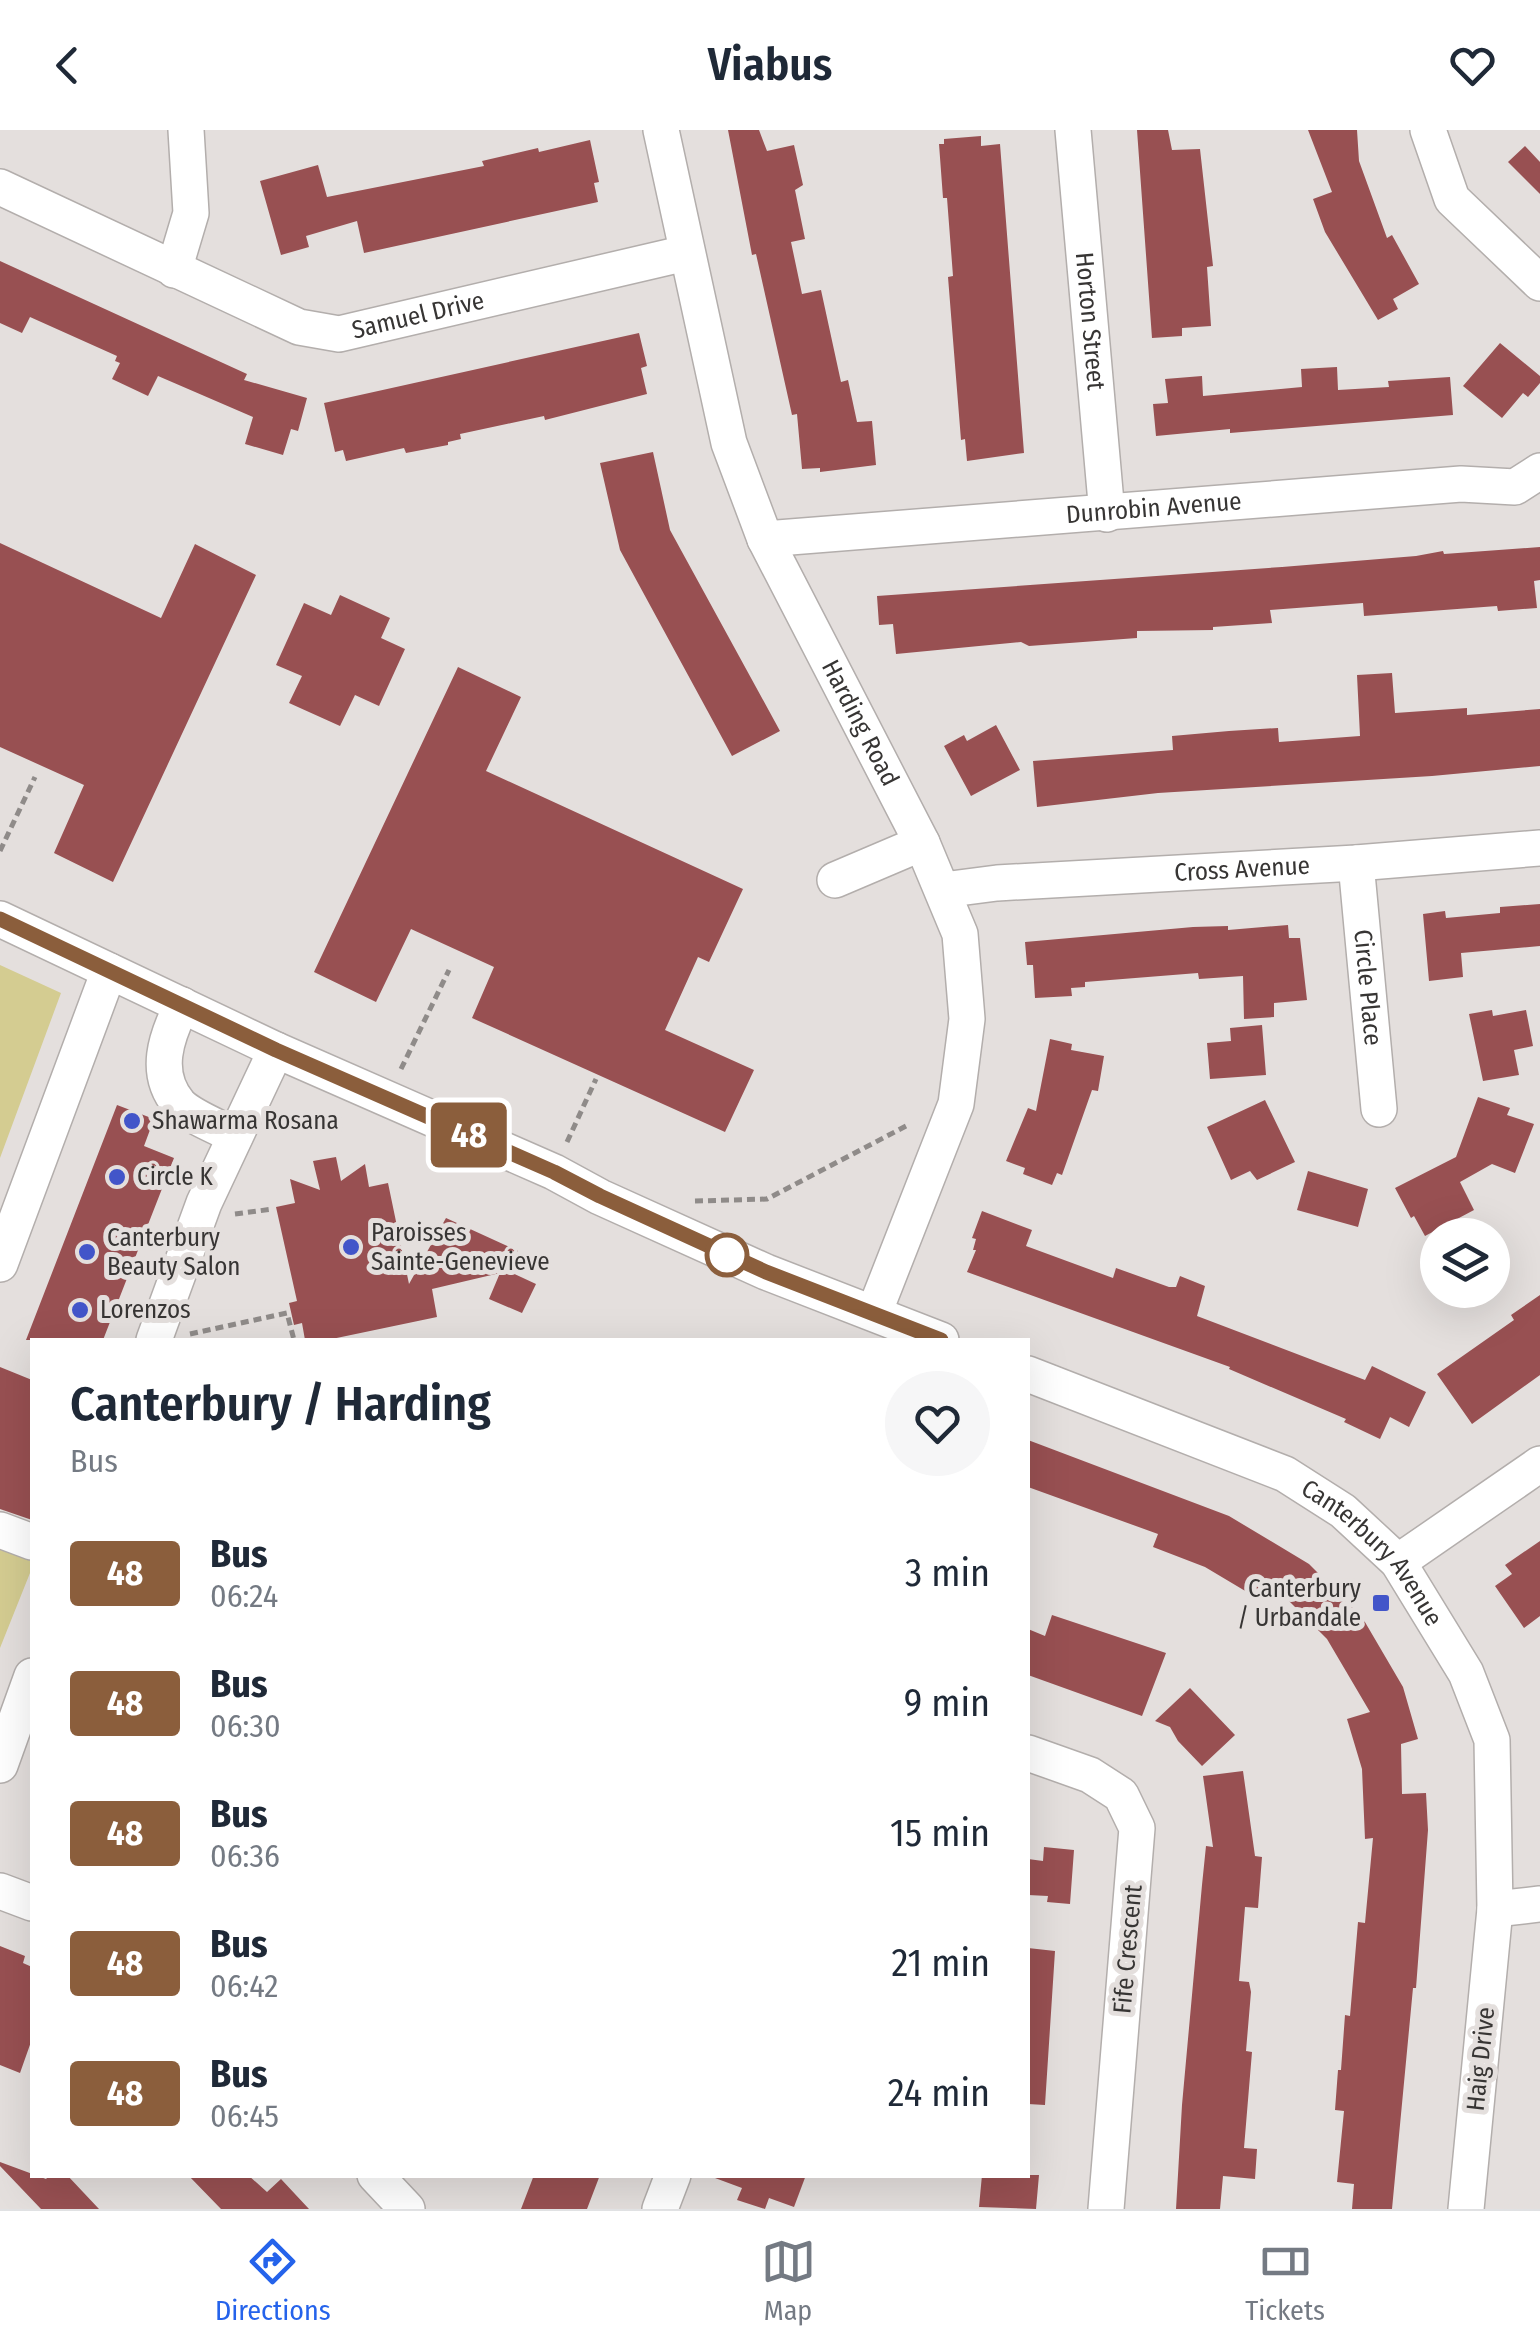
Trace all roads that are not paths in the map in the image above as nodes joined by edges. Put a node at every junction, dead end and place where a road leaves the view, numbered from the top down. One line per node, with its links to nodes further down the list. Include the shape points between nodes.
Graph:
1 (186, 130): 7 (street, via 191,213)
2 (661, 130): 6 (street, Harding Road)
3 (1074, 130): 10 (street, Horton Street)
4 (1428, 130): 8 (street, via 1452,199)
5 (0, 187): 7 (street, Samuel Drive)
6 (686, 254): 7 (street, Samuel Drive, via 339,334 299,327); 11 (street, Harding Road, via 730,442)
7 (174, 270)
8 (1540, 283)
9 (1540, 471): 10 (street, Dunrobin Avenue, via 1514,486 1461,484)
10 (1107, 514): 11 (street, Dunrobin Avenue)
11 (765, 539): 12 (street, Harding Road)
12 (922, 843): 15 (street); 16 (street, Harding Road)
13 (1540, 848): 14 (street, Cross Avenue)
14 (1356, 863): 16 (street, Cross Avenue); 21 (street, Circle Place)
15 (835, 880)
16 (944, 890): 24 (street, Harding Road, via 960,934 967,1019 956,1104)
17 (0, 920): 18 (street)
18 (110, 971): 19 (street); 23 (street)
19 (182, 1005): 20 (street); 22 (street, via 166,1038 164,1072 180,1105)
20 (276, 1050): 22 (street); 24 (street, via 766,1272)
21 (1380, 1110)
22 (235, 1136): 25 (street)
23 (0, 1264)
24 (874, 1313): 26 (street)
25 (155, 1338)
26 (936, 1338)
27 (1030, 1375): 31 (street, Canterbury Avenue, via 1285,1474 1343,1511)
28 (1540, 1464): 31 (street)
29 (0, 1530): 30 (street)
30 (30, 1541)
31 (1398, 1562): 39 (street, Canterbury Avenue, via 1466,1673 1492,1740)
32 (30, 1679): 33 (street)
33 (10, 1708): 35 (street)
34 (1030, 1754): 44 (street, Fife Crescent, via 1121,1795 1138,1828)
35 (0, 1765)
36 (0, 1891): 37 (street)
37 (30, 1902)
38 (1540, 1904): 39 (street)
39 (1496, 1909): 45 (street, Haig Drive)
40 (377, 2178): 42 (street)
41 (671, 2178): 43 (street)
42 (407, 2209)
43 (660, 2209)
44 (1106, 2209)
45 (1466, 2209)

